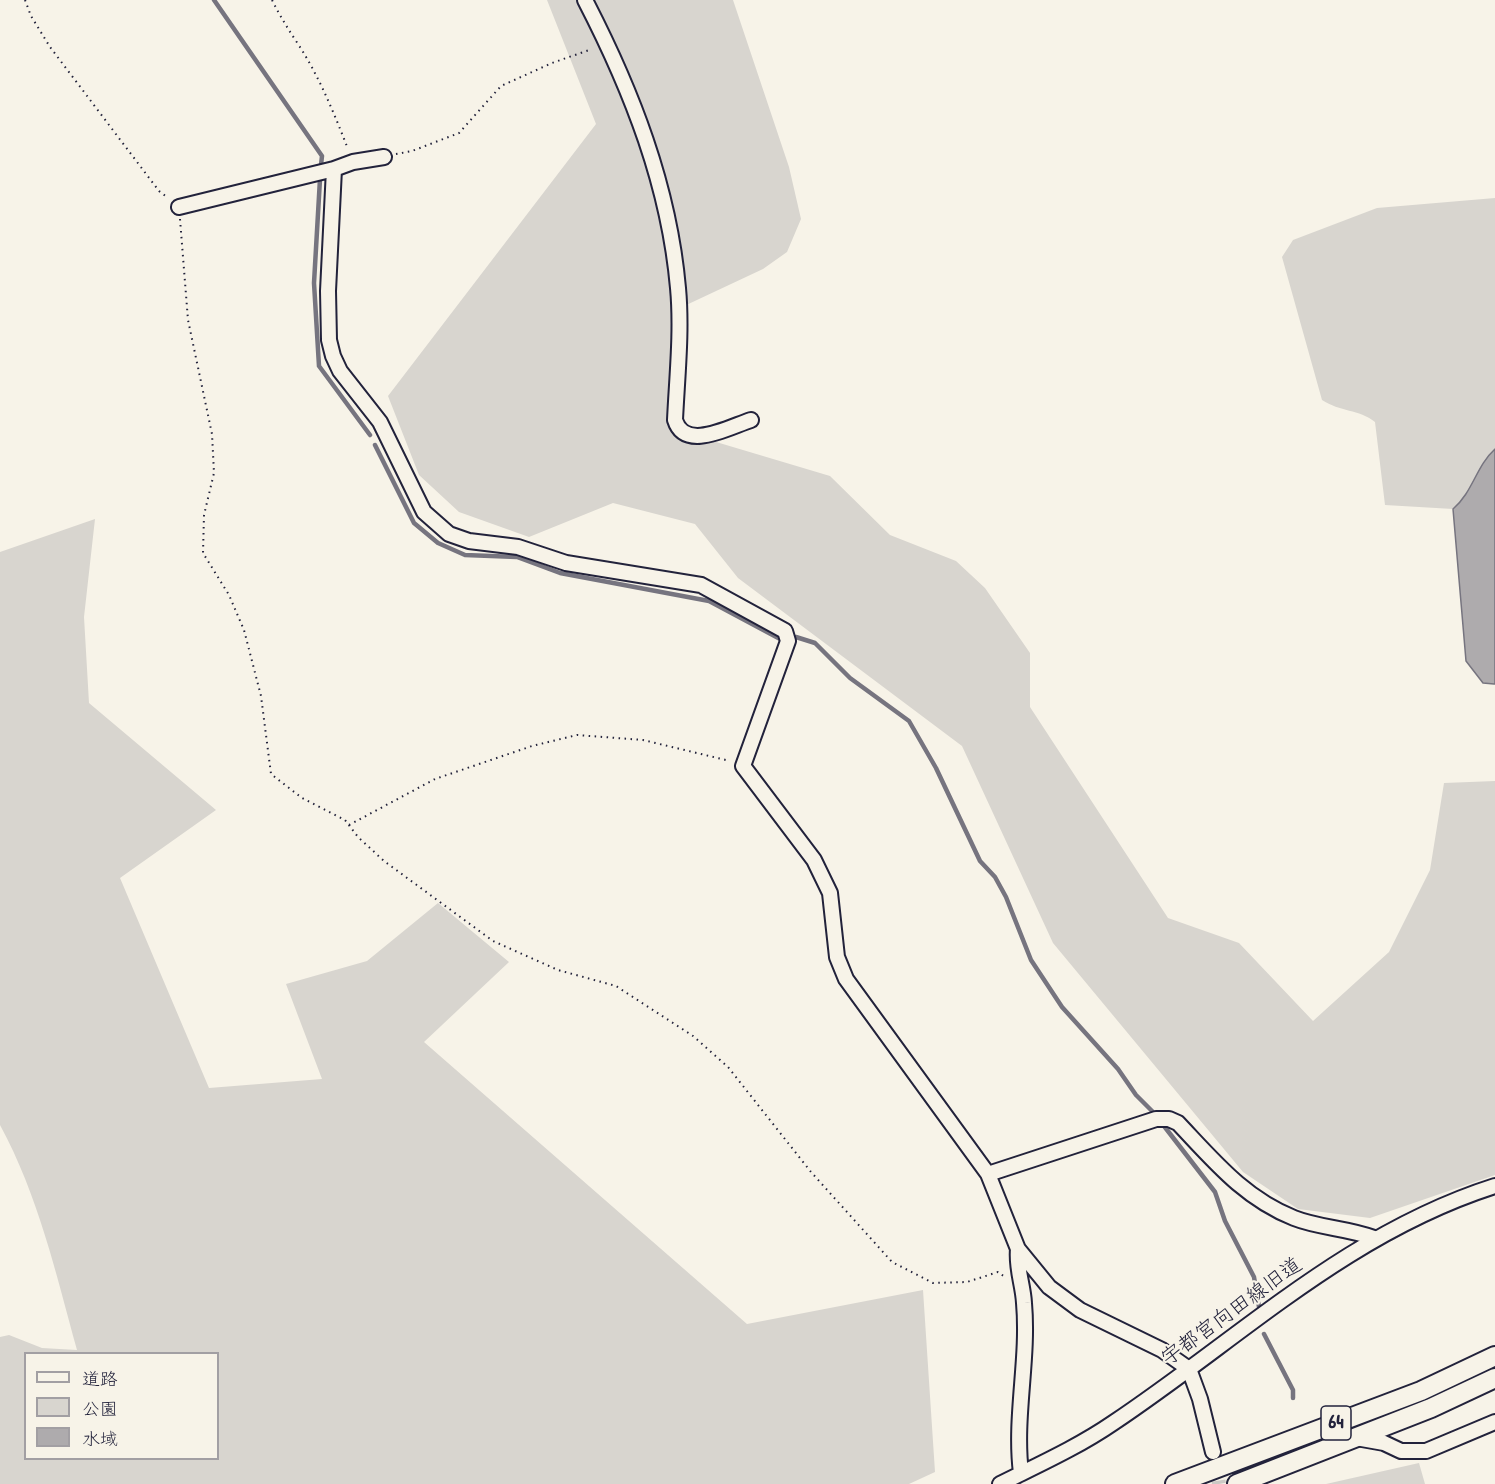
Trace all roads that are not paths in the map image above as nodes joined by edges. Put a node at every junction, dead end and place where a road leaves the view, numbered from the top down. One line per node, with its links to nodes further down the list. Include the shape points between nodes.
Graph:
1 (585, 0): 5 (street, via 645,133 674,252 679,291 675,420 678,429 698,437)
2 (384, 157): 3 (street)
3 (334, 169): 4 (street); 6 (street, via 328,291 333,356 380,422 424,512 450,534 469,541 518,547 566,563 700,585 785,631 788,641 743,766 814,860 830,893 837,957 846,980)
4 (179, 207)
5 (751, 420)
6 (988, 1174): 8 (street, via 1156,1119 1169,1119 1178,1123 1253,1198 1295,1219); 9 (street)
7 (1495, 1186): 8 (street, 宇都宮向田線旧道, via 1429,1209)
8 (1374, 1238): 11 (street, 宇都宮向田線旧道)
9 (1018, 1249): 11 (street, via 1049,1287 1080,1310 1162,1350); 16 (street, via 1016,1265 1024,1302)
10 (1495, 1356): 18 (main road, 64, via 1421,1391)
11 (1189, 1369): 15 (street); 16 (street, 宇都宮向田線旧道, via 1112,1424)
12 (1495, 1378): 14 (main road, 64)
13 (1495, 1422): 14 (street, via 1426,1451 1401,1450)
14 (1356, 1438): 19 (main road, 64)
15 (1213, 1452)
16 (1021, 1473): 17 (street, 宇都宮向田線旧道)
17 (1000, 1484)
18 (1175, 1484)
19 (1237, 1484)

